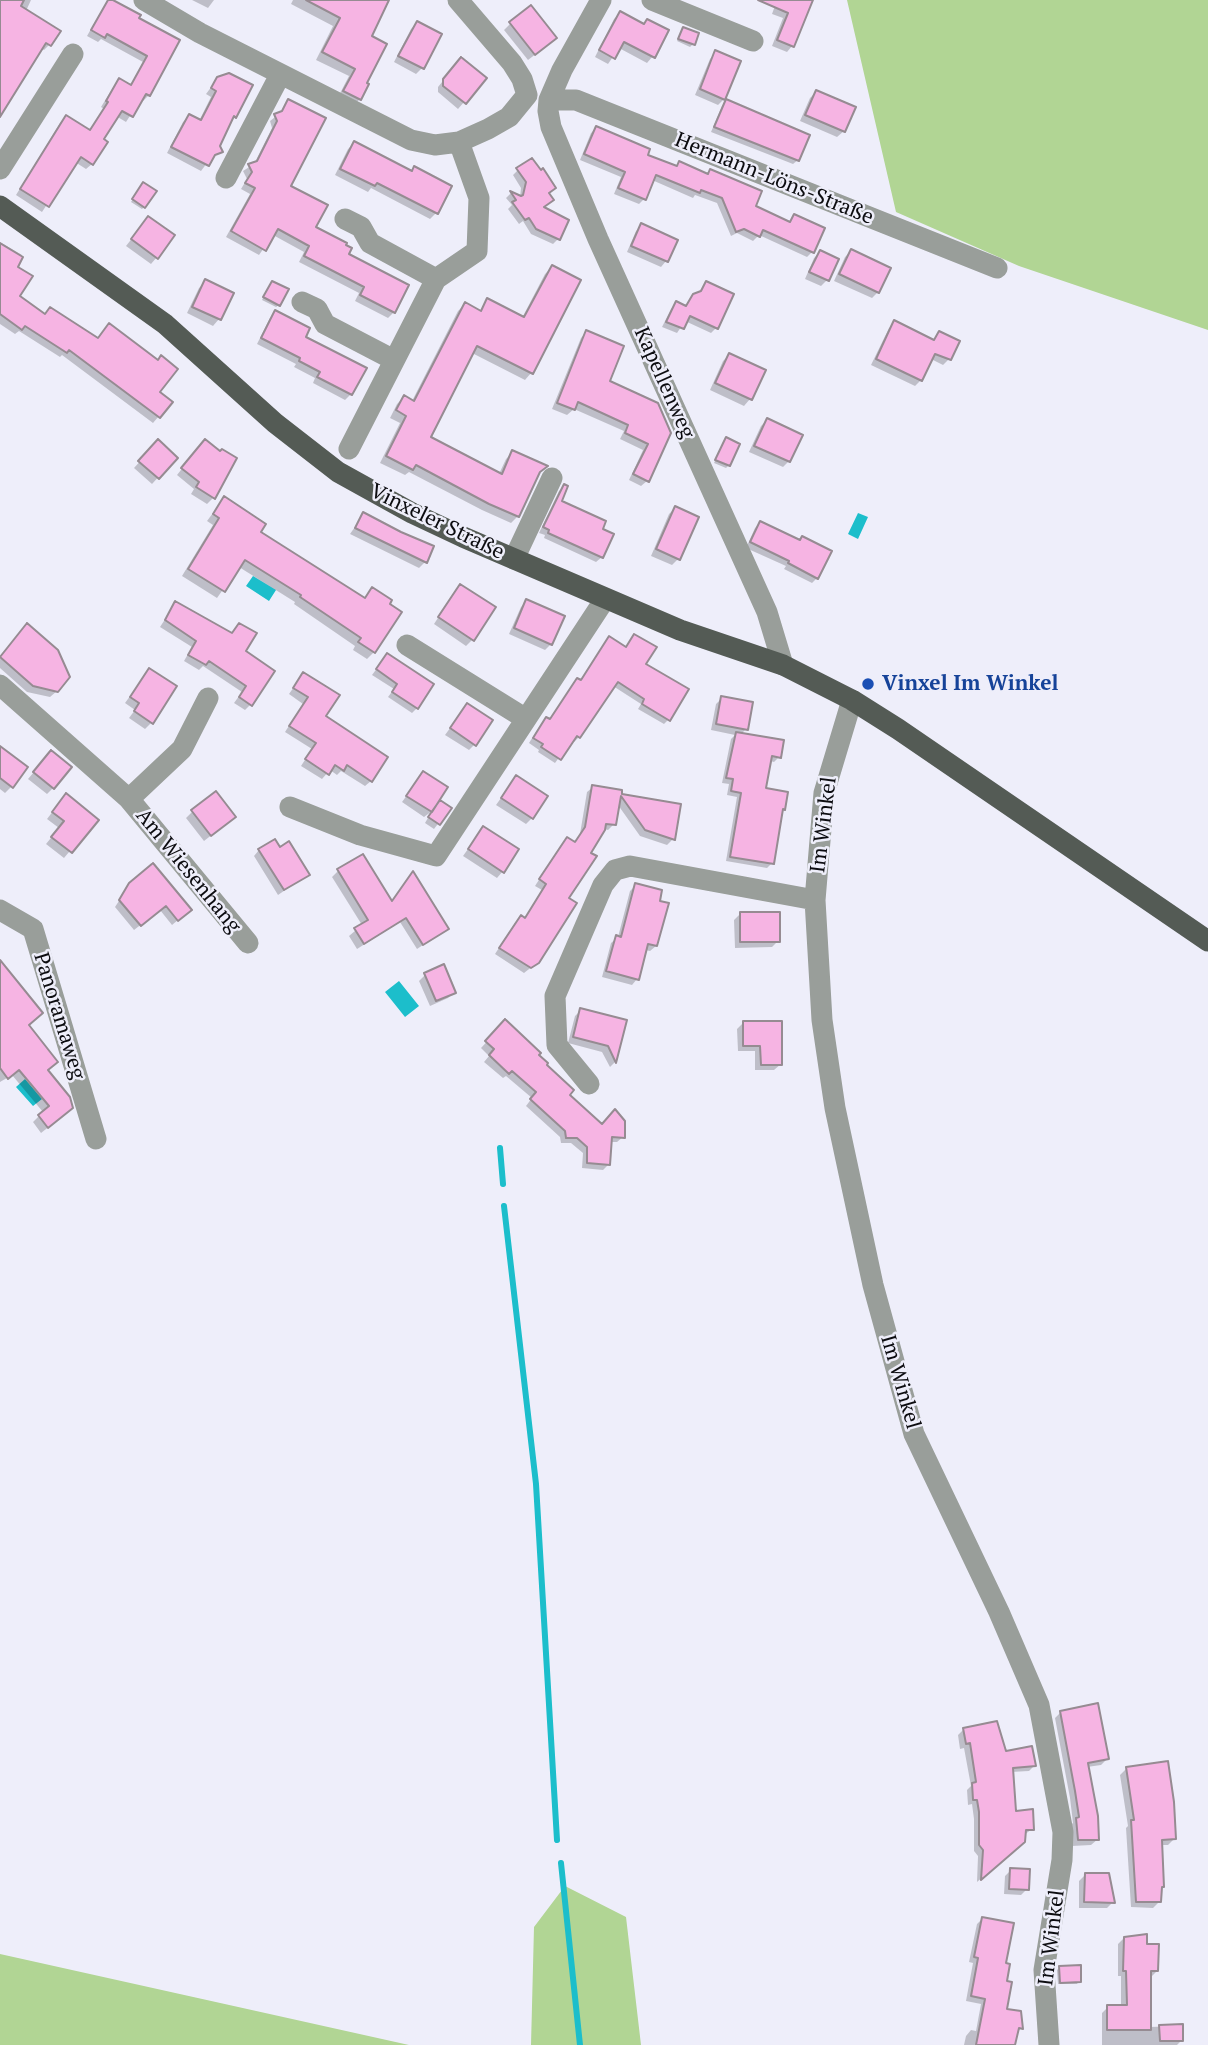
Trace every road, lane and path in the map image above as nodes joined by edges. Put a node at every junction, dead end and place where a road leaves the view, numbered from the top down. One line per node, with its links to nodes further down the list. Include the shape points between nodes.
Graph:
1 (144, 0): 7 (street)
2 (458, 0): 9 (street, via 512,63 527,95 509,117)
3 (601, 0): 8 (street)
4 (652, 0): 5 (street)
5 (753, 41)
6 (73, 54): 10 (street)
7 (280, 75): 9 (street, via 411,140 435,145); 11 (street)
8 (549, 100): 14 (street, Hermann-Löns-Straße, via 576,100); 23 (street, Kapellenweg, via 551,127 767,612)
9 (459, 142): 15 (street, via 479,198 477,251)
10 (0, 169)
11 (226, 178)
12 (0, 206): 20 (main road, Vinxeler Straße, via 165,324 338,472 412,513)
13 (345, 219): 15 (street, via 361,227 370,243)
14 (997, 268)
15 (436, 279): 17 (street)
16 (302, 302): 17 (street, via 317,309 325,324)
17 (394, 360): 18 (street)
18 (349, 449)
19 (552, 478): 20 (street)
20 (514, 559): 21 (main road, Vinxeler Straße)
21 (605, 599): 23 (main road, Vinxeler Straße); 27 (street)
22 (407, 645): 27 (street)
23 (783, 665): 26 (main road, Vinxeler Straße)
24 (0, 685): 28 (street, Am Wiesenhang)
25 (208, 698): 28 (street, Am Wiesenhang, via 182,749)
26 (852, 700): 30 (street, Im Winkel, via 824,793); 32 (main road, Vinxeler Straße)
27 (526, 719): 29 (street, via 436,856 360,835)
28 (129, 799): 33 (street, Am Wiesenhang)
29 (290, 807)
30 (815, 900): 34 (street, via 630,866 615,870 603,884 555,996 557,1045); 36 (street, Im Winkel, via 822,1020 835,1108 873,1285 914,1434 1039,1705 1059,1802 1062,1860 1044,1970)
31 (0, 910): 35 (street, Panoramaweg, via 33,929)
32 (1208, 941)
33 (248, 943)
34 (589, 1084)
35 (96, 1139)
36 (1049, 2045)

